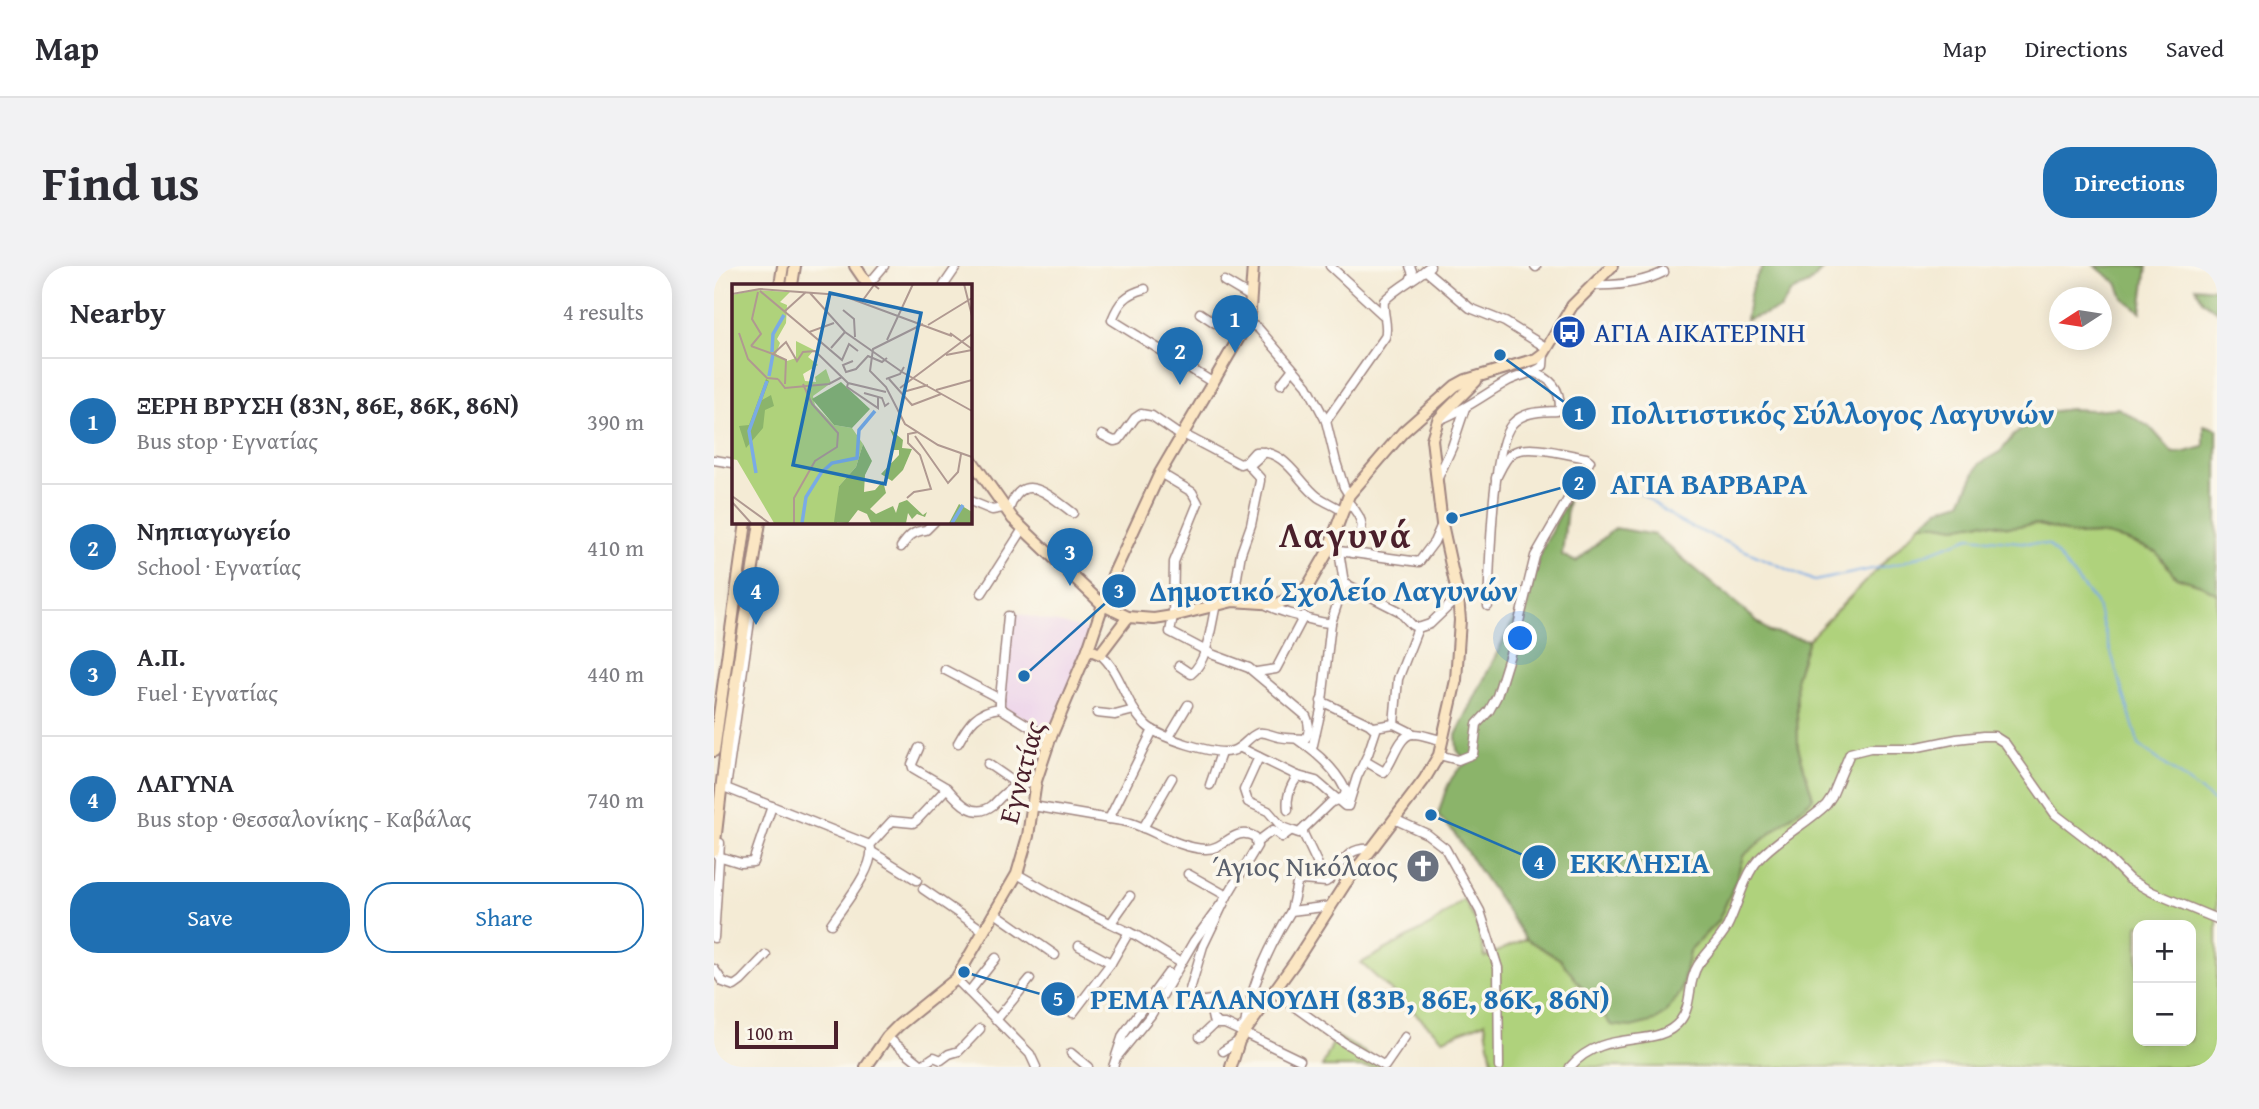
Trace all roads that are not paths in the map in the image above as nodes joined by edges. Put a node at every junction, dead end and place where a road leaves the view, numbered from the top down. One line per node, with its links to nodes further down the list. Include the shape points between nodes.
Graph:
1 (783, 266): 14 (street)
2 (794, 266): 15 (street)
3 (855, 266): 16 (street)
4 (884, 266): 17 (street)
5 (957, 266): 18 (street)
6 (1253, 266): 21 (street, Εγνατίας)
7 (1330, 266): 23 (street)
8 (1410, 266): 12 (street)
9 (1612, 266): 19 (street)
10 (1428, 268): 12 (street); 25 (street, via 1470,308 1505,322)
11 (1664, 272): 19 (street, via 1612,286)
12 (1410, 278): 23 (street, via 1384,301)
13 (1224, 281): 21 (street)
14 (780, 284)
15 (792, 284)
16 (867, 284)
17 (869, 284)
18 (945, 284)
19 (1591, 285): 25 (street, via 1566,313)
20 (1145, 289): 29 (street, via 1121,301 1112,320)
21 (1251, 297): 24 (street, Εγνατίας)
22 (1200, 313): 24 (street, via 1215,323 1228,317)
23 (1382, 314): 33 (street, via 1387,324 1385,337)
24 (1246, 323): 26 (street, via 1265,335); 29 (street, Εγνατίας)
25 (1545, 351): 27 (street, via 1544,366); 28 (street, via 1536,359)
26 (1292, 370): 30 (street); 33 (street, via 1312,393)
27 (1532, 372): 31 (street); 41 (street, via 1555,385 1560,408 1528,413 1511,425 1502,441)
28 (1481, 377): 32 (street); 44 (street, via 1466,380 1442,396 1403,432)
29 (1212, 382): 35 (street, Εγνατίας)
30 (1281, 384)
31 (1465, 408): 32 (street); 42 (street)
32 (1438, 420): 42 (street, via 1432,439)
33 (1326, 421): 44 (street)
34 (1101, 435): 35 (street, via 1119,440 1141,414)
35 (1182, 435): 39 (street); 40 (street, Εγνατίας)
36 (714, 460): 38 (street)
37 (971, 460): 45 (street)
38 (732, 463)
39 (1247, 464): 44 (street, via 1255,452 1265,452 1293,468 1319,497); 59 (street, via 1260,481)
40 (1160, 473): 61 (street, Εγνατίας); 67 (street, via 1192,492 1198,503 1174,562)
41 (1496, 478): 63 (street); 97 (street, via 1508,457 1521,449 1590,461 1535,556 1497,696 1477,724 1473,754 1458,760)
42 (1436, 481): 51 (street)
43 (971, 501): 45 (street)
44 (1347, 502): 54 (street); 55 (street, via 1363,530)
45 (1005, 511): 46 (street, via 1022,489 1032,487); 52 (street)
46 (1073, 513)
47 (746, 523): 95 (street)
48 (762, 523): 106 (street)
49 (762, 523): 122 (street, via 727,739)
50 (933, 523): 53 (street, via 910,535)
51 (1442, 524): 55 (street, via 1419,562); 58 (street)
52 (1023, 528): 57 (street); 61 (street)
53 (901, 547)
54 (1334, 549): 55 (street); 56 (street); 62 (street, via 1300,594)
55 (1352, 553)
56 (1344, 583): 68 (street); 69 (street, via 1399,611)
57 (982, 593)
58 (1458, 597): 69 (street, via 1430,624); 90 (street, via 1456,680)
59 (1233, 601): 60 (street); 62 (street)
60 (1216, 604): 67 (street); 71 (street)
61 (1103, 605): 66 (street); 70 (street, Εγνατίας)
62 (1267, 605): 65 (street)
63 (1488, 607)
64 (1008, 616): 77 (street)
65 (1304, 616): 68 (street); 75 (street, via 1276,669)
66 (1128, 617): 67 (street); 72 (street)
67 (1173, 617): 71 (street, via 1170,632)
68 (1331, 624): 76 (street)
69 (1418, 628): 83 (street, via 1398,679)
70 (1088, 649): 72 (street); 89 (street, Εγνατίας)
71 (1205, 650): 73 (street, via 1194,672); 75 (street)
72 (1100, 654): 79 (street, via 1111,664)
73 (1178, 666)
74 (945, 670): 77 (street)
75 (1257, 672): 81 (street)
76 (1321, 701): 82 (street); 84 (street)
77 (1000, 703): 89 (street); 91 (street, via 975,717)
78 (1188, 705): 87 (street)
79 (1135, 710): 80 (street); 85 (street)
80 (1097, 713)
81 (1306, 716): 82 (street); 88 (street, via 1308,735)
82 (1318, 721): 94 (street)
83 (1394, 724): 84 (street); 86 (street)
84 (1374, 727): 99 (street, via 1375,737)
85 (1153, 730): 87 (street); 112 (street)
86 (1414, 734): 90 (street); 99 (street, via 1402,740 1384,772)
87 (1169, 737): 96 (street)
88 (1296, 738): 93 (street, via 1257,734); 94 (street)
89 (1050, 739): 103 (street, Εγνατίας)
90 (1442, 740): 97 (street)
91 (958, 743)
92 (919, 748): 107 (street, via 913,768)
93 (1241, 748): 96 (street); 98 (street)
94 (1312, 749): 108 (street, via 1343,785 1346,795)
95 (714, 751)
96 (1221, 753): 104 (street)
97 (1439, 755): 114 (street)
98 (1259, 757): 101 (street); 113 (street, via 1244,790 1248,802)
99 (1365, 761): 108 (street, via 1348,806)
100 (988, 764): 105 (street)
101 (1298, 776): 108 (street, via 1316,781); 111 (street, via 1286,801)
102 (1172, 778): 115 (street)
103 (1036, 781): 105 (street); 110 (street, Εγνατίας)
104 (1210, 785)
105 (1020, 786): 107 (street, via 989,808 973,811)
106 (726, 788): 109 (street); 122 (street)
107 (947, 788): 120 (street, via 916,821 892,821)
108 (1336, 799): 118 (street)
109 (772, 806): 120 (street); 122 (street, via 753,862 740,863)
110 (1033, 806): 112 (street); 123 (street, Εγνατίας)
111 (1288, 810)
112 (1109, 819): 115 (street)
113 (1275, 819): 116 (street, via 1269,827); 117 (street)
114 (1394, 819): 121 (street); 168 (street, via 1445,848 1480,911 1498,968)
115 (1143, 828): 119 (street, via 1200,848 1217,848 1236,834 1250,834)
116 (1273, 830): 117 (street, via 1282,837); 119 (street)
117 (1290, 831): 118 (street)
118 (1302, 831): 126 (street)
119 (1257, 842): 129 (street)
120 (871, 848): 125 (street); 135 (street, via 860,882)
121 (1371, 849): 126 (street, via 1348,855); 130 (street)
122 (716, 853): 138 (street)
123 (1017, 874): 132 (street, Εγνατίας); 134 (street)
124 (1188, 874): 129 (street)
125 (916, 880)
126 (1329, 880): 131 (street, via 1297,883)
127 (923, 889): 136 (street)
128 (1130, 896): 134 (street)
129 (1227, 896): 140 (street); 153 (street, via 1203,946 1189,993 1193,1003 1214,1003 1211,1011)
130 (1331, 906): 131 (street); 150 (street)
131 (1292, 911): 155 (street, via 1263,966 1247,1008)
132 (995, 914): 136 (street, Εγνατίας); 142 (street)
133 (2217, 919): 169 (street, via 2129,879 2055,814 2005,743 1994,736 1913,748 1859,750 1850,753 1826,805 1756,862 1726,929 1694,974 1680,1021 1660,1035 1600,1045)
134 (1111, 923): 137 (street)
135 (831, 924)
136 (985, 932): 147 (street, Εγνατίας)
137 (1129, 932): 144 (street); 145 (street)
138 (714, 938)
139 (1079, 946): 145 (street)
140 (1186, 953): 144 (street); 161 (street, via 1155,1009)
141 (766, 955): 146 (street, via 733,986 723,982)
142 (1055, 955)
143 (996, 958): 149 (street)
144 (1177, 960): 161 (street, via 1123,1035)
145 (1111, 963): 151 (street)
146 (714, 969)
147 (956, 979): 149 (street); 156 (street, Εγνατίας)
148 (1030, 979): 152 (street)
149 (969, 992): 152 (street)
150 (1274, 992): 155 (street); 158 (street, via 1385,1066)
151 (1073, 1013)
152 (997, 1019): 164 (street, via 1030,1054)
153 (1218, 1023): 155 (street); 157 (street)
154 (980, 1029): 156 (street, via 960,1051 922,1065)
155 (1246, 1030): 159 (street); 162 (street); 167 (street)
156 (887, 1037): 163 (street, Εγνατίας)
157 (1200, 1037)
158 (1405, 1037)
159 (1223, 1052)
160 (1071, 1053): 165 (street)
161 (1116, 1058): 166 (street)
162 (1300, 1060)
163 (866, 1067)
164 (1036, 1067)
165 (1088, 1067)
166 (1113, 1067)
167 (1231, 1067)
168 (1499, 1067)
169 (1570, 1067)

